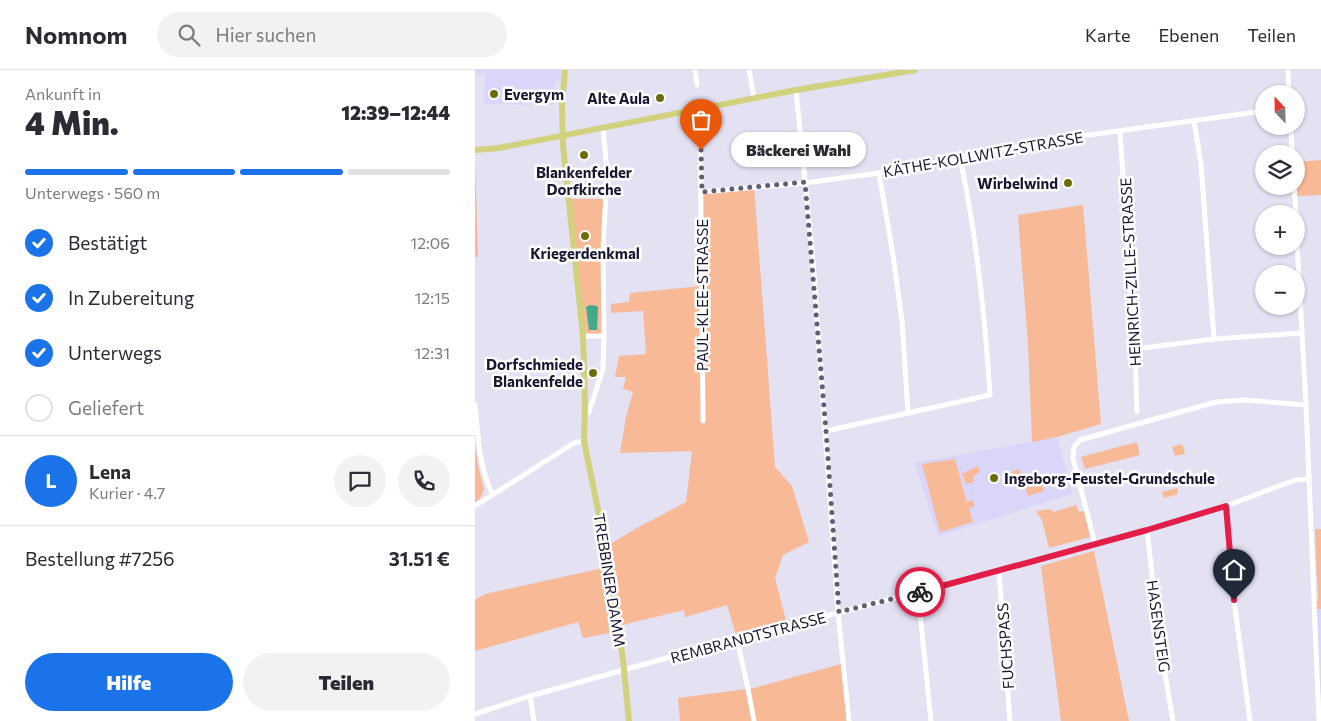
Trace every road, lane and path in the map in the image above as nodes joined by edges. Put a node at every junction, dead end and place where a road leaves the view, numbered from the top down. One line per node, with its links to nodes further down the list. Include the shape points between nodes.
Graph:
1 (565, 70): 15 (main road, TREBBINER DAMM)
2 (695, 70): 6 (street)
3 (749, 70): 9 (street)
4 (915, 70): 8 (main road)
5 (1288, 70): 7 (street)
6 (697, 85)
7 (1289, 85)
8 (796, 90): 9 (main road); 19 (street)
9 (754, 98): 10 (main road)
10 (700, 108): 13 (main road); 20 (street, PAUL-KLEE-STRASSE)
11 (1255, 112): 12 (street, KÄTHE-KOLLWITZ-STRASSE)
12 (1194, 121): 14 (street, KÄTHE-KOLLWITZ-STRASSE); 25 (street, via 1203,183)
13 (603, 128): 15 (main road); 24 (street, via 607,172 603,250)
14 (1120, 132): 17 (street, KÄTHE-KOLLWITZ-STRASSE, via 1052,140); 26 (street, HEINRICH-ZILLE-STRASSE)
15 (563, 135): 16 (main road); 23 (main road, TREBBINER DAMM)
16 (475, 150)
17 (960, 158): 18 (street, KÄTHE-KOLLWITZ-STRASSE); 30 (street, via 976,242 990,396)
18 (879, 173): 19 (street, KÄTHE-KOLLWITZ-STRASSE); 30 (street, via 902,321)
19 (805, 182): 20 (street, KÄTHE-KOLLWITZ-STRASSE); 33 (street)
20 (702, 192): 32 (street, PAUL-KLEE-STRASSE)
21 (1298, 255): 22 (street)
22 (1302, 333): 25 (street); 28 (street)
23 (583, 336): 24 (street); 31 (main road, TREBBINER DAMM)
24 (604, 336): 31 (street, via 603,369 589,412)
25 (1214, 339): 26 (street)
26 (1135, 349): 29 (street, HEINRICH-ZILLE-STRASSE)
27 (475, 405): 36 (street, via 479,446)
28 (1306, 405): 35 (street); 40 (street, via 1245,400 1216,402 1080,440 1072,452)
29 (1137, 412)
30 (908, 413): 33 (street)
31 (585, 415): 34 (main road, TREBBINER DAMM)
32 (703, 421)
33 (826, 431): 43 (street)
34 (584, 441): 36 (street, via 574,443); 45 (main road, TREBBINER DAMM, via 608,558)
35 (1309, 479): 38 (street, REMBRANDTSTRASSE, via 1295,480); 56 (street)
36 (493, 495): 37 (street)
37 (475, 506)
38 (1226, 506): 39 (street, REMBRANDTSTRASSE); 55 (street)
39 (1147, 530): 40 (street, REMBRANDTSTRASSE); 54 (street, HASENSTEIG)
40 (1095, 544): 41 (street, REMBRANDTSTRASSE)
41 (999, 571): 42 (street, REMBRANDTSTRASSE); 53 (street, FUCHSPASS)
42 (918, 592): 43 (street, REMBRANDTSTRASSE); 52 (street)
43 (839, 612): 44 (street, REMBRANDTSTRASSE); 51 (street)
44 (737, 639): 45 (street, REMBRANDTSTRASSE); 50 (street)
45 (624, 670): 46 (street, REMBRANDTSTRASSE); 49 (main road, TREBBINER DAMM)
46 (531, 696): 47 (street, REMBRANDTSTRASSE); 48 (street)
47 (475, 714)
48 (534, 721)
49 (629, 721)
50 (754, 721)
51 (849, 721)
52 (931, 721)
53 (1010, 721)
54 (1173, 721)
55 (1250, 721)
56 (1319, 721)

